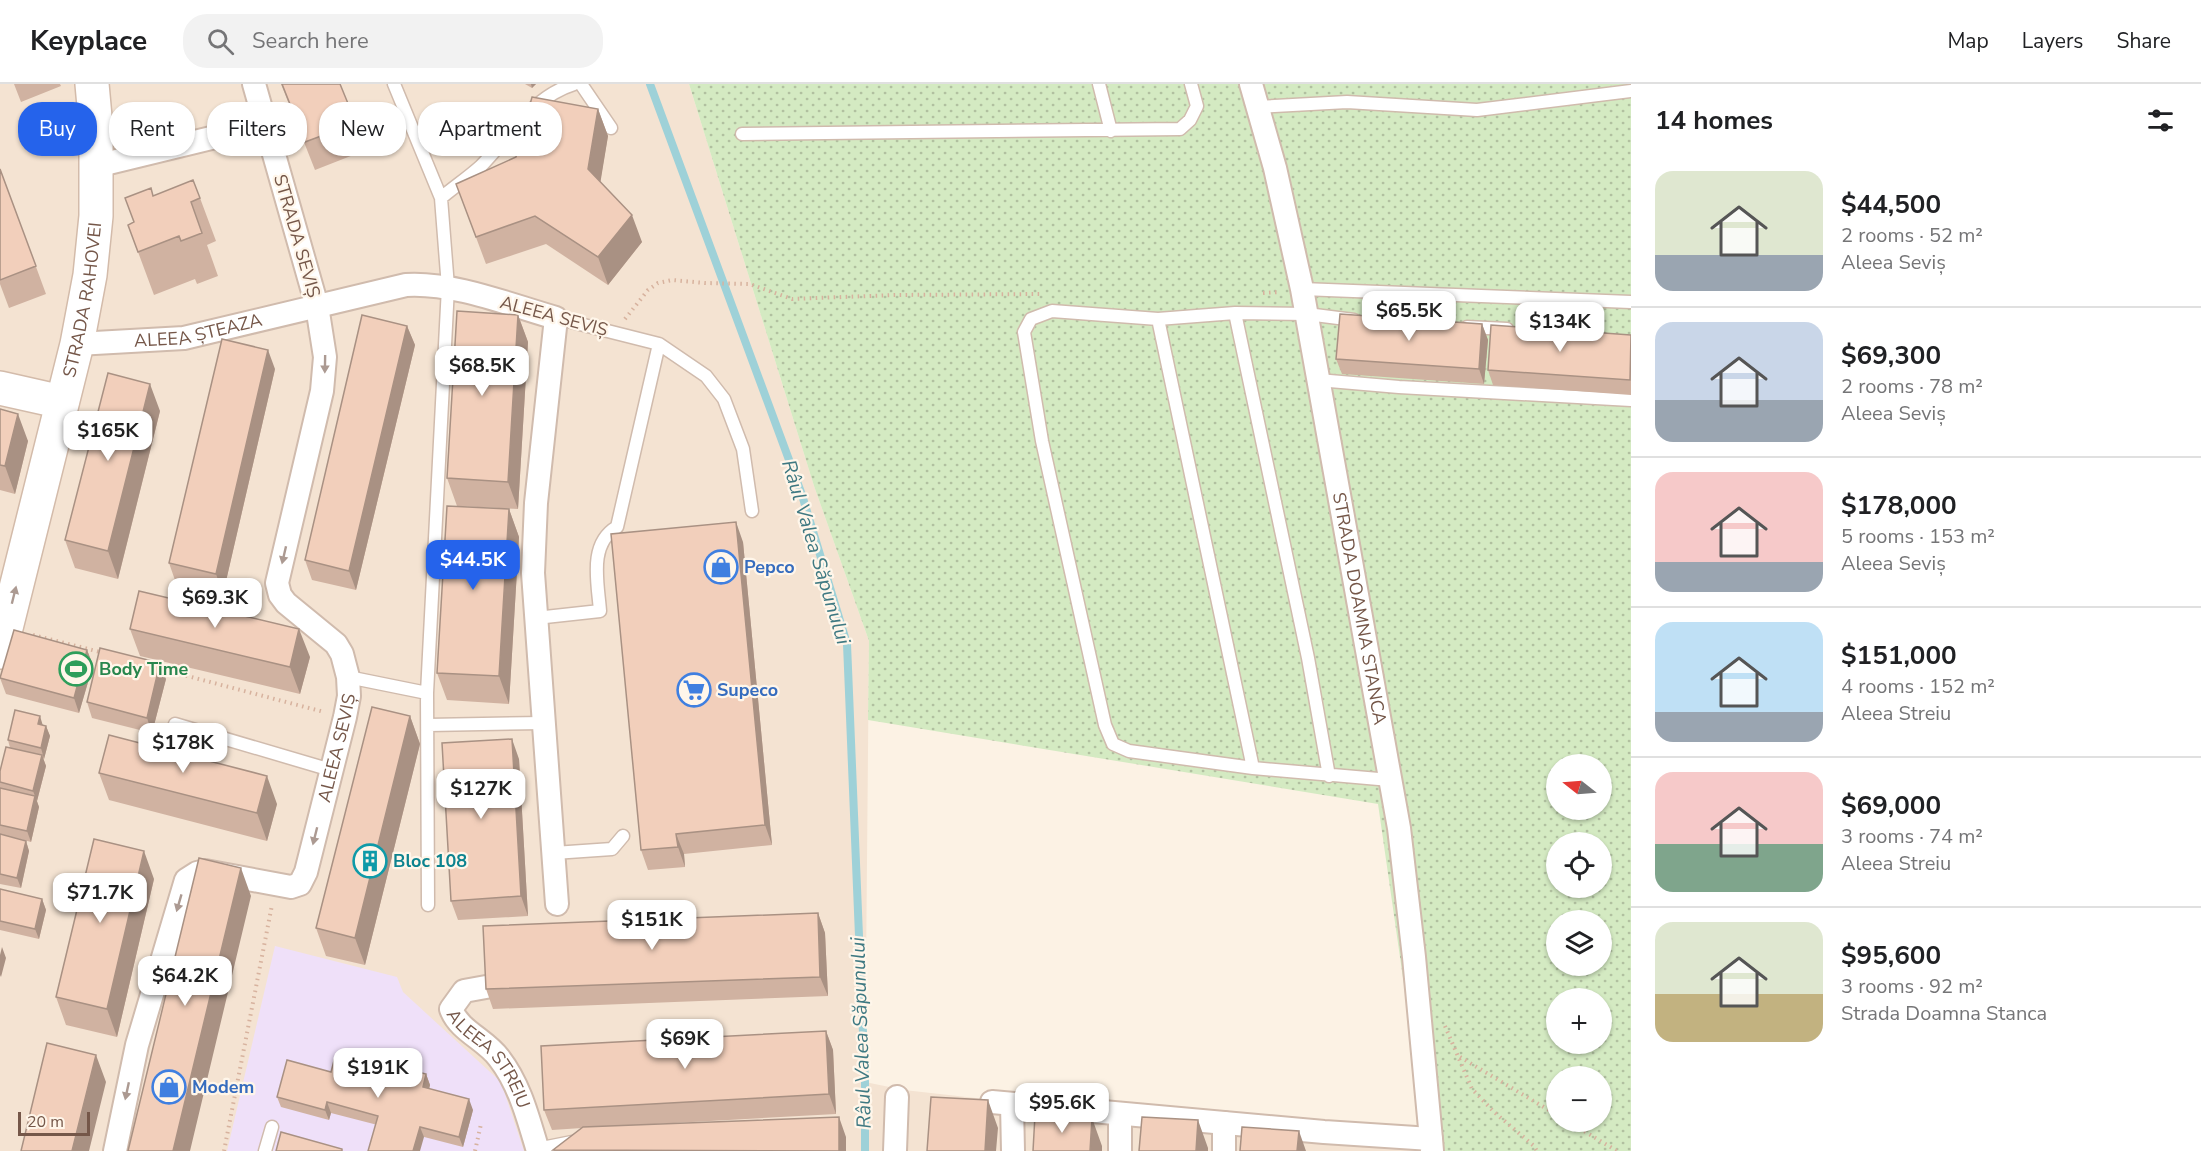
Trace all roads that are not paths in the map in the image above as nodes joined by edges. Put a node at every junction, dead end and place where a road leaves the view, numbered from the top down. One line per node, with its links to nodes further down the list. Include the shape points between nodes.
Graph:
1 (92, 84): 17 (street, STRADA RAHOVEI)
2 (254, 84): 10 (street)
3 (393, 84): 18 (lane)
4 (574, 84): 18 (lane, via 528,111 480,166)
5 (581, 84): 12 (lane)
6 (1099, 84): 13 (lane)
7 (1191, 84): 13 (lane, via 1197,106 1180,129)
8 (1251, 84): 11 (street, STRADA DOAMNA STANCA)
9 (1631, 91): 11 (lane, via 1478,110 1347,102)
10 (259, 102)
11 (1258, 107): 20 (street, STRADA DOAMNA STANCA)
12 (612, 128)
13 (1112, 130): 14 (lane)
14 (742, 134)
15 (207, 139): 17 (street)
16 (274, 156): 22 (street, STRADA SEVIȘ)
17 (96, 166): 30 (street, STRADA RAHOVEI, via 94,246)
18 (441, 198): 19 (lane)
19 (448, 287): 22 (street, ALEEA SEVIȘ, via 406,285); 25 (street, ALEEA SEVIȘ); 40 (lane)
20 (1302, 289): 21 (lane); 24 (street, STRADA DOAMNA STANCA)
21 (1631, 302)
22 (318, 306): 30 (street, ALEEA ȘTEAZA, via 184,338); 39 (street, ALEEA SEVIȘ, one-way to 39, via 325,376 277,583 286,603 336,644)
23 (1235, 313): 24 (lane); 26 (lane); 46 (lane)
24 (1307, 314): 27 (lane); 32 (street, STRADA DOAMNA STANCA)
25 (556, 318): 31 (lane, ALEEA SEVIȘ); 37 (street, via 535,523)
26 (1158, 319): 44 (lane); 44 (lane, via 1052,311 1031,319 1024,332 1045,452 1105,725 1113,744 1129,751)
27 (1367, 321)
28 (1459, 326): 29 (lane)
29 (1516, 330)
30 (77, 344): 35 (street, STRADA RAHOVEI)
31 (659, 344): 36 (lane, ALEEA SEVIȘ, via 706,376 724,399 743,449); 37 (lane, via 617,527 601,541 598,552 600,612)
32 (1318, 380): 34 (lane); 47 (street, STRADA DOAMNA STANCA)
33 (0, 388): 35 (street)
34 (1631, 400)
35 (62, 402): 38 (street, STRADA RAHOVEI, one-way to 35)
36 (753, 511)
37 (536, 618): 41 (street)
38 (3, 640)
39 (348, 677): 40 (lane); 45 (street, ALEEA SEVIȘ, via 349,696)
40 (427, 693): 43 (lane)
41 (543, 723): 43 (lane); 49 (street)
42 (175, 724): 45 (lane)
43 (428, 725): 51 (lane)
44 (1253, 768): 46 (lane)
45 (331, 770): 61 (street, ALEEA SEVIȘ, one-way to 61, via 300,884 291,887 205,871 186,880 137,1046)
46 (1329, 776): 47 (lane)
47 (1390, 780): 59 (street, STRADA DOAMNA STANCA, via 1414,957)
48 (623, 836): 49 (lane, via 612,849)
49 (554, 854): 50 (street)
50 (557, 904)
51 (428, 905)
52 (486, 987): 60 (street, ALEEA STREIU, via 464,991 451,1009 455,1019 498,1056 513,1080)
53 (897, 1097): 63 (street)
54 (1120, 1114): 55 (street, STRADA DOAMNA STANCA); 64 (street, STRADA DOAMNA STANCA, via 1002,1103); 65 (street)
55 (1224, 1123): 58 (street, STRADA DOAMNA STANCA); 66 (street)
56 (272, 1127): 62 (lane)
57 (593, 1140): 60 (lane)
58 (1324, 1141): 59 (street, STRADA DOAMNA STANCA)
59 (1431, 1145)
60 (537, 1150)
61 (115, 1151)
62 (265, 1151)
63 (895, 1151)
64 (1013, 1151)
65 (1120, 1151)
66 (1224, 1151)

